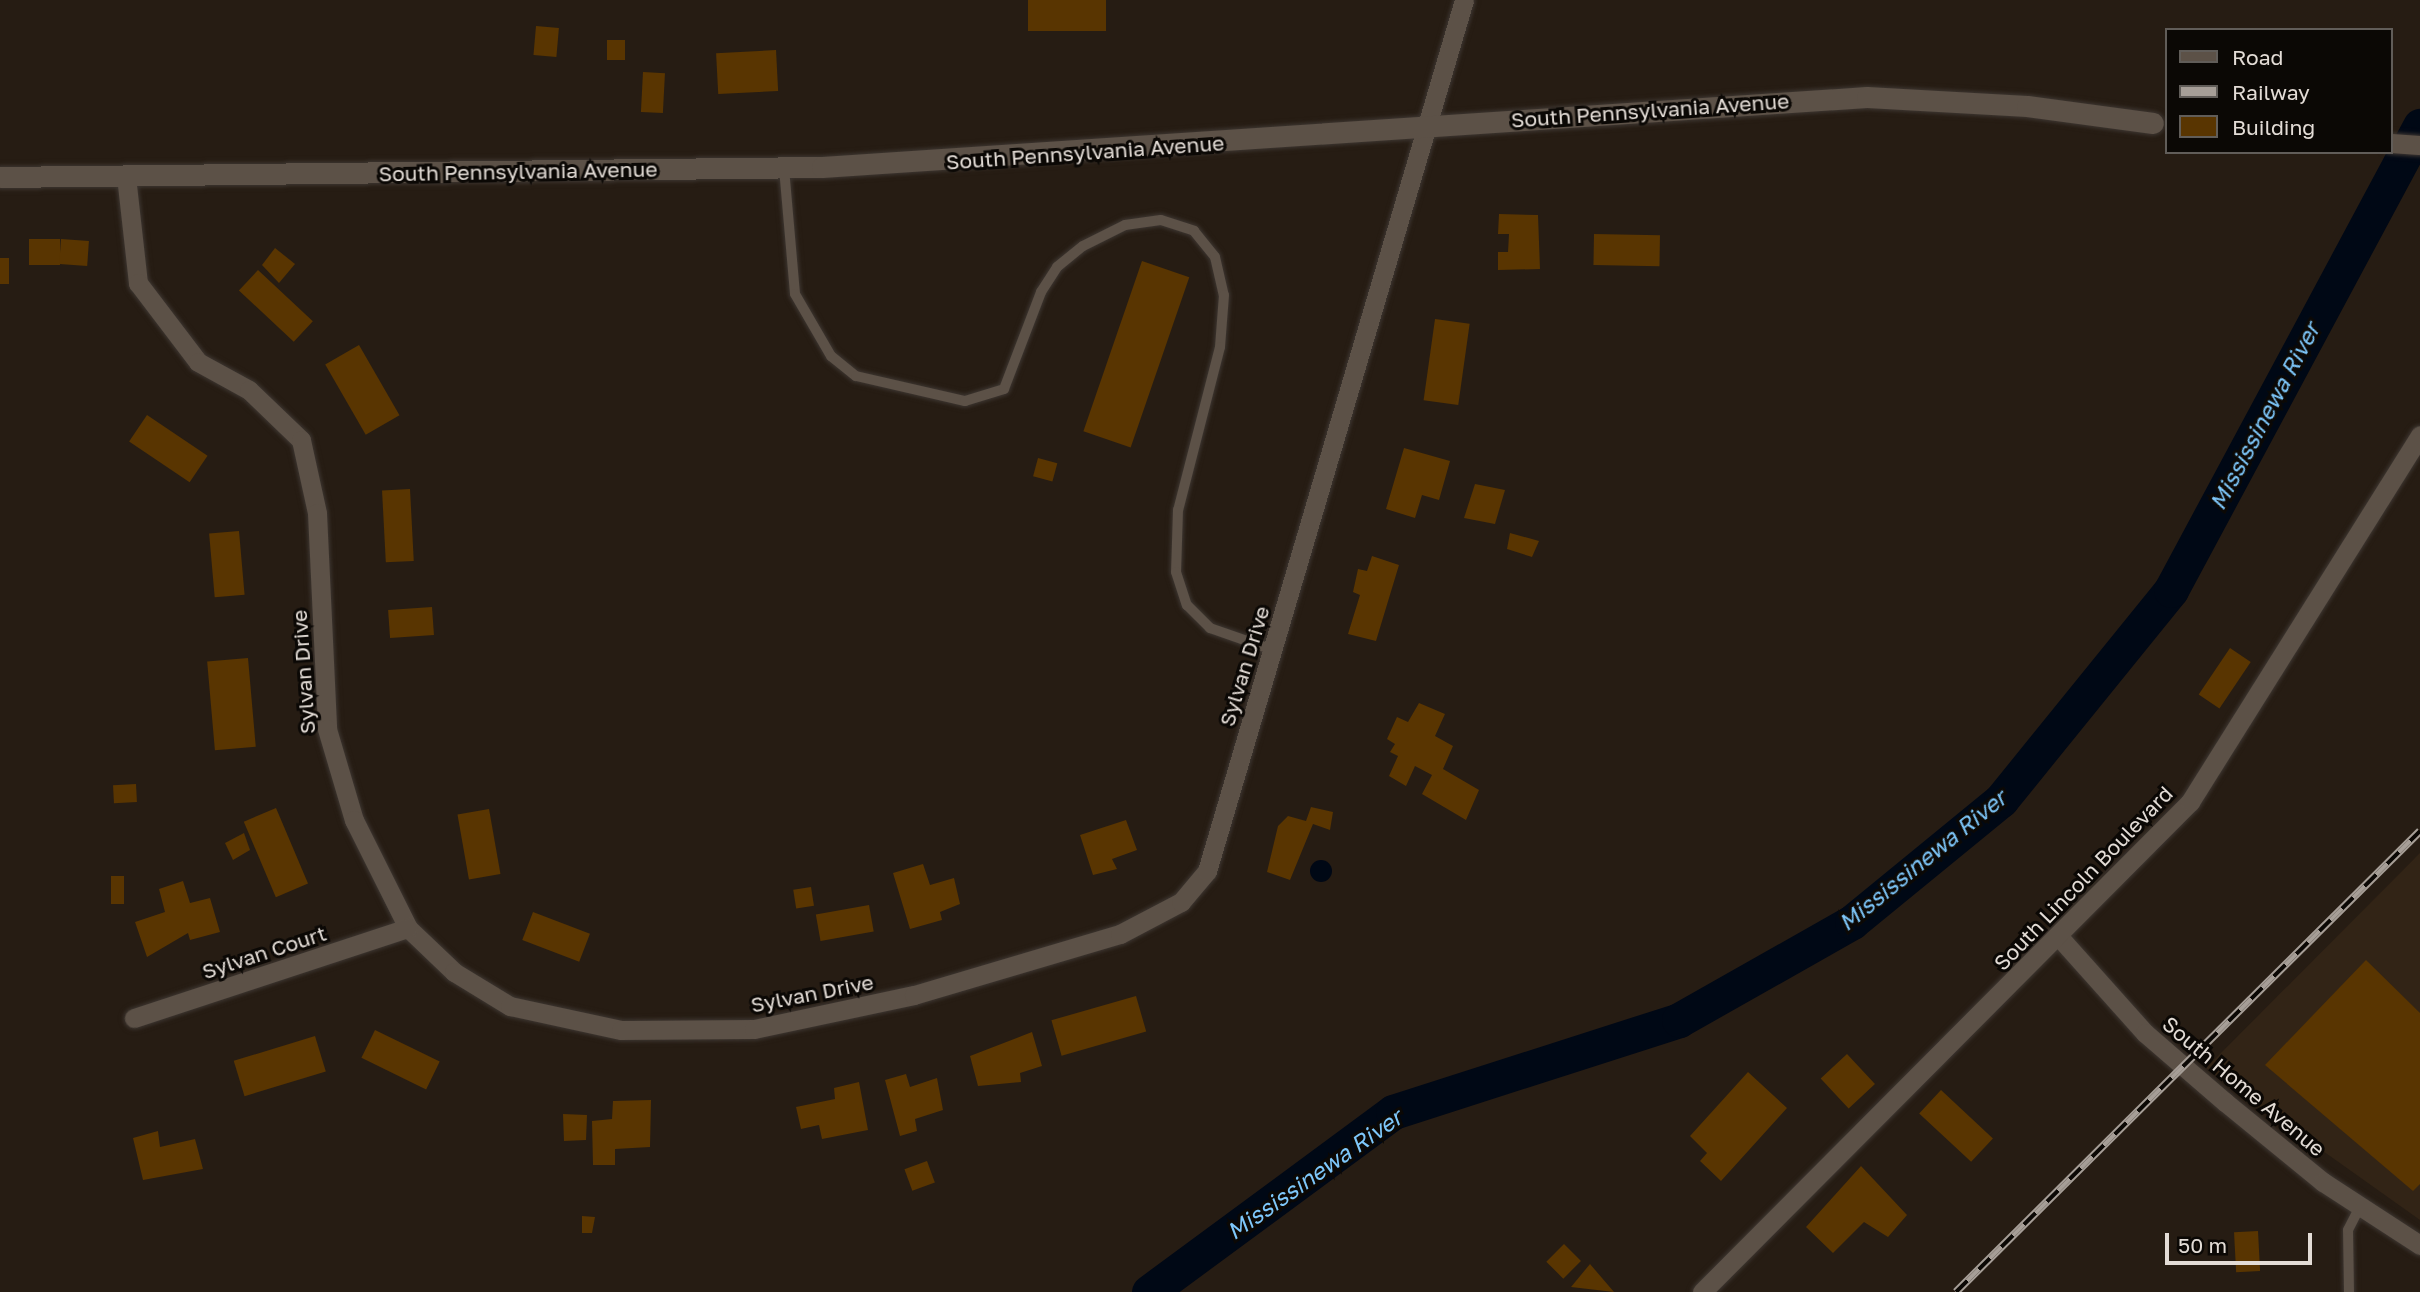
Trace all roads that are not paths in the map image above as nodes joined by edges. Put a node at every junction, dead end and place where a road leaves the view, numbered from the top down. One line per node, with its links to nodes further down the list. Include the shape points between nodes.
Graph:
1 (1464, 0): 3 (street, Sylvan Drive)
2 (2160, 124): 3 (street, South Pennsylvania Avenue, via 2027,106 1867,97)
3 (1428, 128): 6 (street, South Pennsylvania Avenue); 10 (street, Sylvan Drive)
4 (2392, 142): 5 (street)
5 (2420, 145)
6 (785, 168): 7 (street, South Pennsylvania Avenue); 10 (lane, via 795,294 831,356 856,376 965,401 1004,389 1041,292 1057,267 1083,246 1125,225 1161,220 1194,231 1215,257 1224,295 1220,347 1178,510 1176,572 1187,605 1210,628)
7 (126, 176): 8 (street, South Pennsylvania Avenue); 11 (street, Sylvan Drive, via 138,283 198,362 249,390 301,439 317,513 327,729 354,820)
8 (0, 177)
9 (2420, 435): 12 (street, South Lincoln Boulevard, via 2190,802)
10 (1273, 650): 11 (street, Sylvan Drive, via 1207,871 1181,902 1120,934 914,995 754,1029 621,1030 510,1006 454,972)
11 (408, 928): 13 (street, Sylvan Court)
12 (2060, 938): 14 (street, South Home Avenue, via 2145,1033); 16 (street, South Lincoln Boulevard)
13 (134, 1018)
14 (2360, 1206): 15 (street, South Home Avenue); 17 (lane, via 2348,1230)
15 (2420, 1245)
16 (1702, 1292)
17 (2349, 1292)

